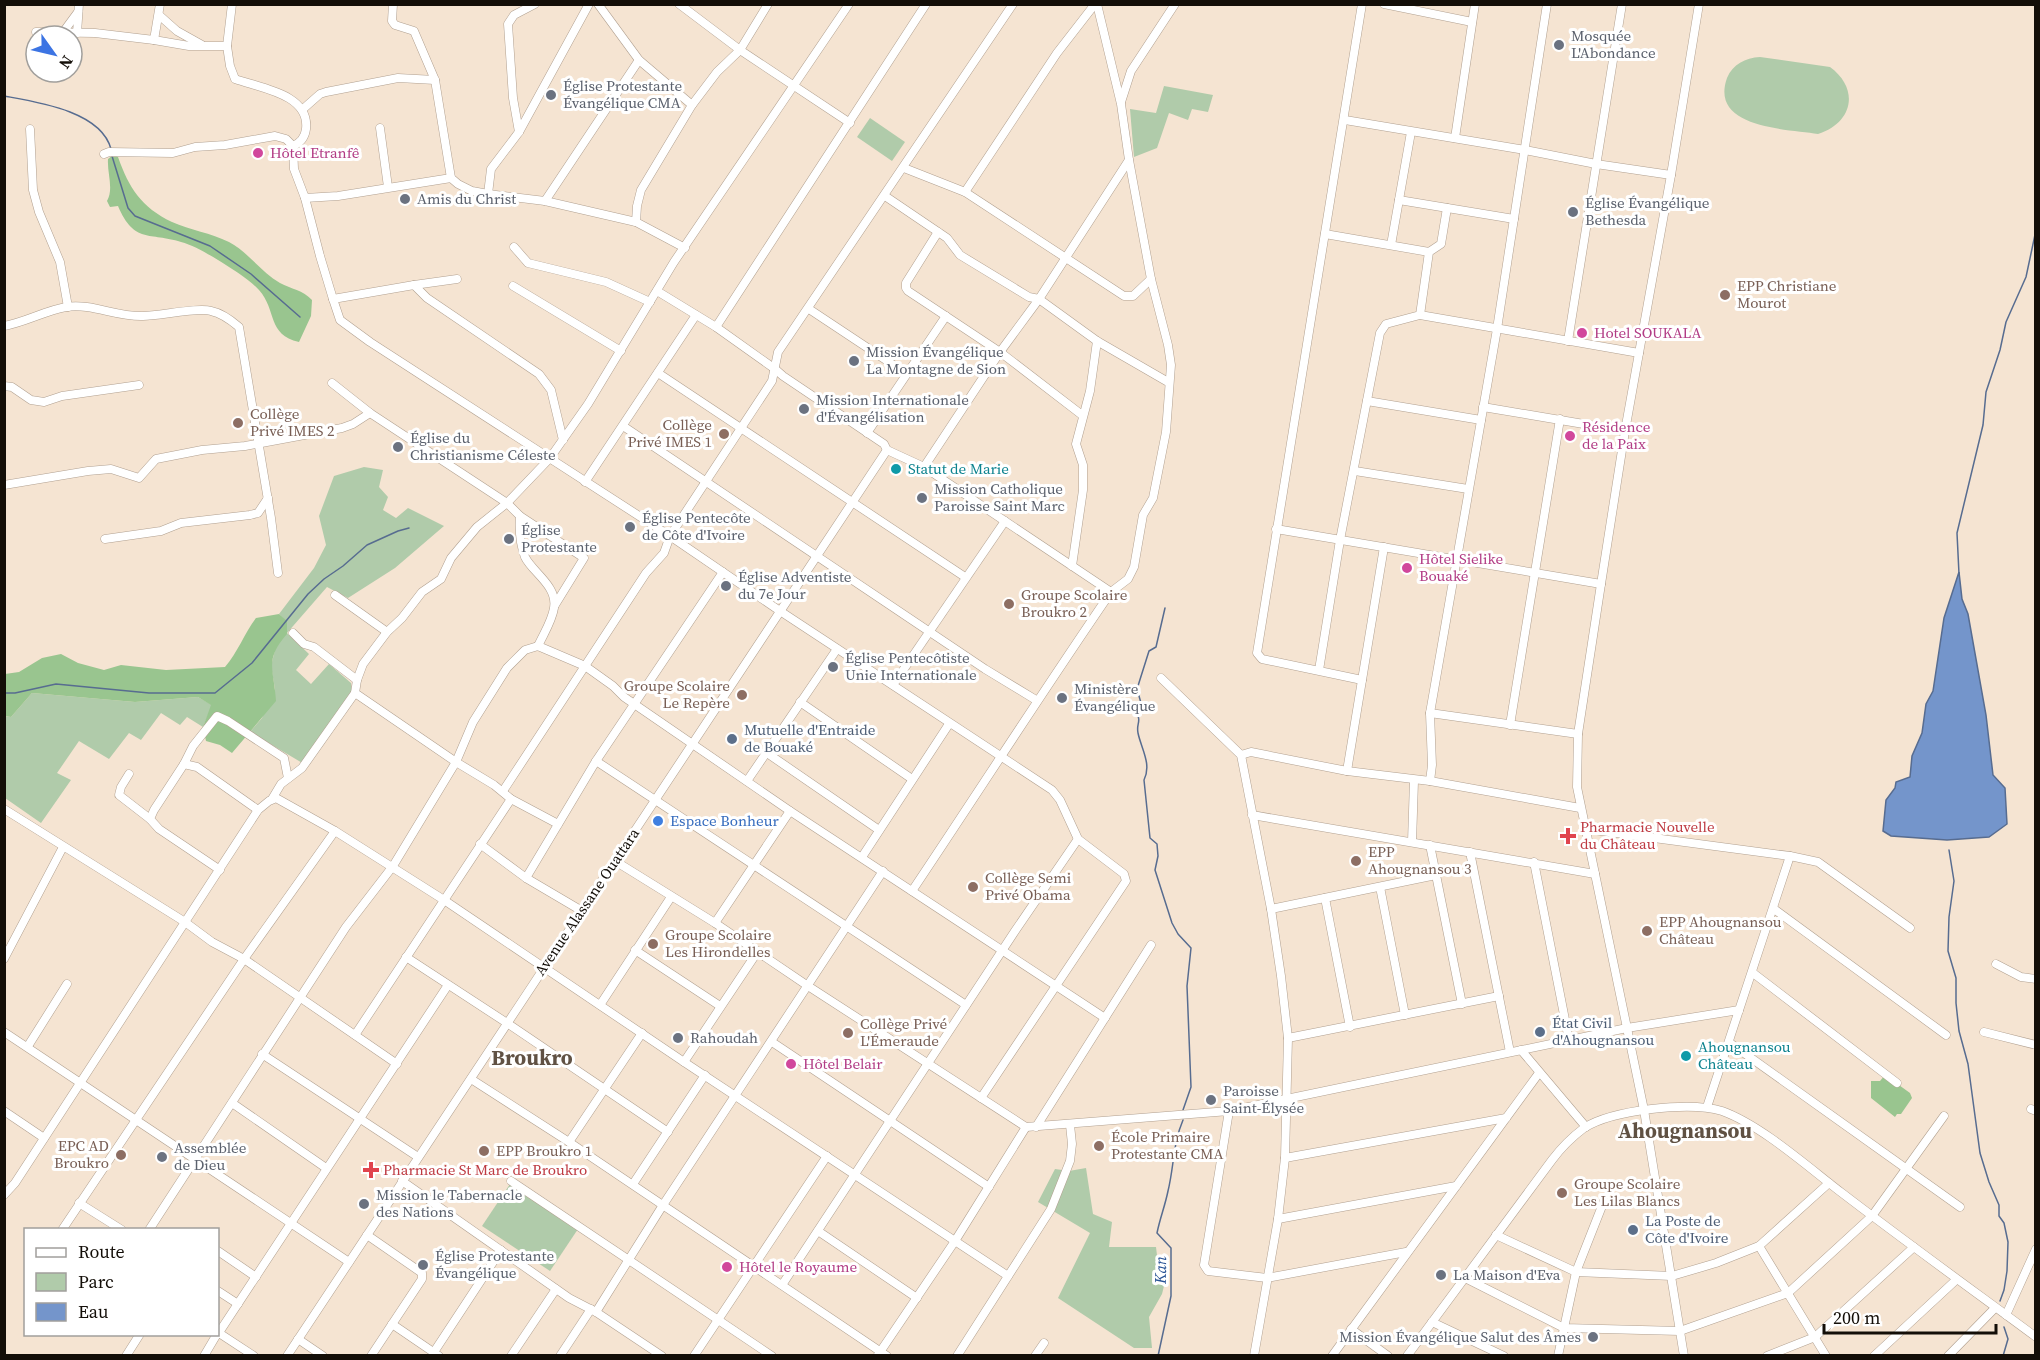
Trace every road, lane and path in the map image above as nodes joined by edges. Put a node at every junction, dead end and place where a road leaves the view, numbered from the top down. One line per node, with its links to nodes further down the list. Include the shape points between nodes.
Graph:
1 (160, 4): 21 (street)
2 (232, 4): 27 (street)
3 (393, 4): 31 (street, via 392,21 414,31)
4 (535, 4): 40 (street, via 514,15 508,24)
5 (589, 4): 40 (street)
6 (598, 4): 30 (street)
7 (679, 4): 29 (street)
8 (768, 4): 29 (street)
9 (849, 4): 32 (street)
10 (926, 4): 37 (street)
11 (1013, 4): 48 (street)
12 (1096, 4): 33 (street); 52 (street, via 1057,53)
13 (1175, 4): 33 (street, via 1131,71)
14 (1362, 4): 36 (street)
15 (1384, 4): 22 (street)
16 (1475, 4): 22 (street)
17 (1547, 4): 44 (street)
18 (1622, 4): 47 (street)
19 (1699, 4): 49 (street)
20 (78, 8): 23 (street); 24 (street)
21 (159, 15): 26 (street); 28 (street, via 177,31)
22 (1472, 22): 42 (street)
23 (69, 24)
24 (77, 24)
25 (84, 33): 26 (street)
26 (154, 40): 28 (street)
27 (227, 45): 28 (street); 35 (street, via 235,79 295,101)
28 (206, 47)
29 (740, 50): 32 (street); 34 (street)
30 (639, 60): 34 (street); 57 (street)
31 (435, 80): 35 (street, via 398,78 326,92); 50 (street)
32 (793, 85): 37 (street); 65 (street)
33 (1121, 104): 46 (street)
34 (692, 105): 60 (street, via 641,190)
35 (303, 109): 43 (street, via 308,119 306,134)
36 (1345, 120): 41 (street); 62 (street)
37 (850, 123): 82 (street)
38 (380, 128): 51 (street)
39 (30, 129): 76 (street, via 33,190 60,262)
40 (519, 132): 53 (street, via 491,169)
41 (1411, 132): 42 (street); 56 (street)
42 (1455, 138): 44 (street)
43 (292, 147): 45 (street, via 286,139 275,136 173,153); 55 (street, via 294,169)
44 (1525, 150): 47 (street); 59 (street)
45 (104, 154)
46 (1129, 160): 67 (street); 69 (street)
47 (1596, 164): 49 (street); 85 (street)
48 (904, 168): 52 (street); 54 (street)
49 (1671, 175): 88 (street)
50 (450, 178): 51 (street); 53 (street)
51 (387, 187): 55 (street)
52 (966, 192): 67 (street)
53 (488, 194): 57 (street)
54 (885, 196): 61 (street); 77 (street)
55 (305, 198): 73 (street)
56 (1399, 200): 58 (street); 63 (street)
57 (545, 201): 60 (street)
58 (1447, 208): 59 (street); 66 (street, via 1441,244)
59 (1514, 219): 83 (street)
60 (636, 222): 65 (street)
61 (938, 232): 74 (street, via 960,255 1029,297); 80 (street, via 906,288)
62 (1325, 234): 63 (street); 121 (street)
63 (1391, 245): 66 (street)
64 (514, 247): 75 (street, via 528,263 606,282)
65 (685, 248): 72 (street)
66 (1428, 252): 79 (street)
67 (1065, 258): 69 (street, via 1129,297); 74 (street)
68 (457, 279): 70 (street)
69 (1151, 279): 92 (street, via 1168,345)
70 (414, 285): 73 (street); 106 (street, via 427,298 539,374 552,390)
71 (513, 286): 86 (street)
72 (657, 291): 75 (street); 78 (street)
73 (333, 299): 109 (street, via 340,320 355,332)
74 (1039, 299): 84 (street); 87 (street)
75 (650, 302): 86 (street)
76 (68, 307): 81 (street); 107 (street, via 137,316 211,311 231,320 239,327)
77 (809, 309): 89 (street, via 778,352); 91 (street)
78 (696, 315): 82 (street); 90 (street)
79 (1420, 315): 83 (street); 96 (street, via 1383,327)
80 (946, 316): 87 (street); 91 (street)
81 (4, 326)
82 (716, 327): 89 (street)
83 (1497, 329): 85 (street); 97 (street)
84 (1097, 341): 92 (street); 99 (street, via 1090,391)
85 (1568, 341): 88 (street)
86 (621, 351): 106 (street)
87 (1000, 352): 99 (street); 110 (street)
88 (1639, 353): 104 (street)
89 (775, 369): 103 (street, via 772,381); 105 (street)
90 (658, 373): 102 (street); 103 (street)
91 (907, 374): 105 (street)
92 (1168, 382): 134 (street, via 1162,454 1152,498 1143,515 1134,567 1128,579)
93 (332, 383): 98 (street)
94 (139, 385): 95 (street, via 44,402)
95 (4, 386)
96 (1367, 401): 101 (street); 111 (street)
97 (1483, 407): 100 (street); 101 (street)
98 (370, 413): 107 (street, via 342,428); 117 (street)
99 (1082, 415): 128 (street, via 1076,444 1083,465 1083,490)
100 (1560, 419): 104 (street); 130 (street)
101 (1481, 420): 115 (street)
102 (623, 426): 112 (street); 113 (street)
103 (740, 428): 113 (street); 118 (street)
104 (1625, 431): 133 (street)
105 (867, 432): 108 (street)
106 (563, 440): 109 (street)
107 (259, 442): 114 (street, via 156,459 140,478 111,469); 116 (street)
108 (887, 450): 110 (street); 118 (street, Avenue Alassane Ouattara)
109 (550, 458): 112 (street); 117 (street)
110 (924, 467): 120 (street)
111 (1354, 471): 115 (street); 124 (street)
112 (585, 482): 122 (street)
113 (705, 482): 122 (street); 126 (street)
114 (4, 485)
115 (1468, 489): 127 (street)
116 (268, 498): 123 (street, via 258,513 181,523 161,531); 131 (street)
117 (507, 503): 119 (street); 139 (street, via 477,527 451,558 441,579 423,592)
118 (853, 503): 126 (street, Avenue Alassane Ouattara); 132 (street)
119 (520, 516): 136 (street, via 525,556 548,585); 136 (street, via 584,558)
120 (1005, 521): 128 (street); 132 (street)
121 (1276, 530): 124 (street); 144 (street, via 1257,653 1262,659)
122 (670, 536): 129 (street); 143 (street, via 664,553 646,573)
123 (105, 539)
124 (1340, 540): 125 (street); 144 (street)
125 (1384, 547): 127 (street); 147 (street)
126 (817, 557): 137 (street, Avenue Alassane Ouattara); 138 (street)
127 (1456, 560): 130 (street); 153 (street)
128 (1072, 566): 134 (street)
129 (723, 572): 137 (street); 152 (street)
130 (1534, 572): 133 (street); 155 (street)
131 (278, 573)
132 (965, 577): 138 (street)
133 (1601, 584): 156 (street)
134 (1111, 592): 150 (street)
135 (335, 595): 139 (street)
136 (555, 605): 141 (street)
137 (780, 611): 142 (street); 157 (street, Avenue Alassane Ouattara)
138 (929, 631): 148 (street); 150 (street)
139 (387, 632): 146 (street, via 363,664)
140 (293, 633): 146 (street)
141 (538, 646): 143 (street); 162 (street, via 525,650 507,668 473,722)
142 (837, 649): 148 (street); 151 (street)
143 (585, 666): 152 (street); 171 (street)
144 (1319, 670): 147 (street)
145 (1161, 678): 159 (street)
146 (357, 680): 149 (street)
147 (1362, 680): 164 (street)
148 (893, 686): 154 (street)
149 (355, 693): 162 (street); 166 (street, via 302,768)
150 (1036, 700): 160 (street)
151 (800, 702): 158 (street); 167 (street)
152 (635, 705): 157 (street); 161 (street)
153 (1430, 712): 155 (street); 170 (street)
154 (949, 724): 160 (street); 167 (street)
155 (1510, 725): 156 (street)
156 (1578, 734): 175 (street, via 1576,787)
157 (692, 744): 168 (street); 174 (street, Avenue Alassane Ouattara)
158 (767, 753): 168 (street); 183 (street)
159 (1241, 755): 164 (street, via 1251,752); 179 (street)
160 (1002, 757): 185 (street, via 1052,790); 203 (street)
161 (596, 761): 174 (street); 181 (street)
162 (456, 762): 171 (street); 195 (street)
163 (184, 764): 166 (street, via 217,717 284,758); 176 (street, via 197,767); 180 (street)
164 (1347, 771): 169 (street)
165 (129, 774): 180 (street, via 118,795)
166 (288, 778): 172 (street)
167 (912, 779): 183 (street)
168 (747, 781): 177 (street)
169 (1414, 781): 170 (street); 186 (street)
170 (1430, 782): 175 (street)
171 (503, 791): 173 (street)
172 (272, 799): 176 (street); 184 (street)
173 (511, 799): 181 (street); 187 (street)
174 (655, 800): 193 (street, Avenue Alassane Ouattara); 196 (street)
175 (1580, 808): 182 (street)
176 (258, 810): 197 (street)
177 (790, 811): 192 (street); 196 (street)
178 (6, 813): 189 (street)
179 (1252, 815): 186 (street); 207 (street)
180 (150, 819): 197 (street)
181 (558, 824): 201 (street)
182 (1586, 829): 191 (street); 199 (street)
183 (879, 830): 192 (street)
184 (334, 831): 195 (street); 219 (street)
185 (1077, 840): 216 (street); 227 (street, via 1124,874 1126,881)
186 (1412, 842): 188 (street)
187 (480, 844): 201 (street); 206 (street)
188 (1430, 845): 190 (street); 200 (street)
189 (63, 847): 210 (street); 220 (street)
190 (1470, 852): 194 (street); 229 (street)
191 (1790, 856): 208 (street); 213 (street, via 1818,862)
192 (862, 857): 198 (street)
193 (615, 861): 204 (street); 209 (street, Avenue Alassane Ouattara)
194 (1534, 862): 199 (street); 247 (street)
195 (393, 866): 206 (street); 230 (street, via 346,927)
196 (753, 866): 211 (street); 212 (street)
197 (220, 870): 210 (street)
198 (884, 872): 203 (street); 212 (street)
199 (1594, 874): 240 (street)
200 (1436, 875): 202 (street); 231 (street)
201 (526, 878): 209 (street)
202 (1380, 887): 205 (street); 236 (street)
203 (912, 891): 216 (street)
204 (671, 897): 211 (street); 215 (street)
205 (1324, 898): 207 (street); 239 (street)
206 (444, 900): 218 (street); 222 (street)
207 (1271, 909): 246 (street)
208 (1773, 909): 223 (street); 245 (street)
209 (582, 911): 222 (street, Avenue Alassane Ouattara)
210 (185, 922): 219 (street, via 212,942); 261 (street)
211 (715, 923): 217 (street)
212 (846, 927): 228 (street); 233 (street)
213 (1910, 928)
214 (1151, 945): 237 (street)
215 (636, 950): 232 (street); 234 (street)
216 (1002, 950): 227 (street); 233 (street)
217 (758, 951): 228 (street); 234 (street)
218 (406, 957): 226 (street); 244 (street)
219 (244, 958): 230 (street); 274 (street)
220 (4, 959)
221 (1996, 964): 224 (street, via 2021,977)
222 (543, 967): 232 (street); 238 (street, Avenue Alassane Ouattara)
223 (1753, 973): 235 (street); 262 (street)
224 (2036, 979)
225 (67, 984): 251 (street)
226 (448, 985): 238 (street); 256 (street)
227 (1055, 985): 237 (street); 265 (street)
228 (808, 986): 248 (street); 257 (street)
229 (1499, 996): 231 (street); 253 (street)
230 (300, 997): 244 (street); 254 (street)
231 (1462, 1004): 236 (street)
232 (600, 1005): 243 (street)
233 (966, 1005): 257 (street)
234 (720, 1006): 255 (street)
235 (1739, 1010): 240 (street); 249 (street)
236 (1405, 1015): 239 (street)
237 (1105, 1018): 279 (street)
238 (507, 1023): 260 (street, Avenue Alassane Ouattara); 263 (street)
239 (1350, 1027): 246 (street)
240 (1627, 1028): 247 (street); 269 (street)
241 (4, 1032): 251 (street)
242 (1984, 1032): 250 (street)
243 (642, 1033): 255 (street); 263 (street)
244 (355, 1035): 256 (street)
245 (1946, 1035)
246 (1288, 1038): 266 (street)
247 (1569, 1040): 252 (street)
248 (772, 1042): 264 (street); 276 (street)
249 (1730, 1043): 268 (street); 288 (street)
250 (2036, 1045)
251 (28, 1046): 261 (street)
252 (1521, 1050): 253 (street); 258 (street)
253 (1510, 1052): 266 (street)
254 (262, 1054): 267 (street); 275 (street)
255 (684, 1062): 259 (street)
256 (397, 1064): 275 (street)
257 (928, 1064): 265 (street); 276 (street)
258 (1539, 1074): 273 (street); 280 (street)
259 (705, 1075): 264 (street); 281 (street)
260 (471, 1079): 283 (street); 285 (street, Avenue Alassane Ouattara)
261 (82, 1083): 274 (street); 282 (street)
262 (1897, 1083)
263 (604, 1089): 281 (street); 283 (street)
264 (736, 1096): 284 (street); 300 (street)
265 (981, 1098): 278 (street)
266 (1287, 1100): 270 (street); 286 (street)
267 (232, 1103): 287 (street); 289 (street)
268 (1707, 1107): 269 (street); 293 (street, via 1744,1122)
269 (1644, 1110): 280 (street); 323 (street)
270 (1229, 1111): 277 (street); 325 (street, via 1204,1265 1208,1271)
271 (4, 1112): 282 (street)
272 (1944, 1116): 288 (street)
273 (1506, 1118): 286 (street); 295 (street)
274 (136, 1119): 287 (street); 299 (street)
275 (360, 1120): 285 (street); 289 (street)
276 (890, 1122): 290 (street); 296 (street)
277 (1070, 1125): 279 (street); 322 (street, via 1071,1152 1066,1176 1051,1209)
278 (1026, 1127): 279 (street); 296 (street)
279 (1036, 1127)
280 (1586, 1127): 310 (street, via 1565,1144)
281 (668, 1131): 294 (street)
282 (44, 1138): 297 (street)
283 (569, 1142): 294 (street)
284 (827, 1156): 290 (street); 320 (street)
285 (418, 1157): 291 (street, Avenue Alassane Ouattara)
286 (1285, 1158): 303 (street)
287 (195, 1159): 304 (street); 307 (street)
288 (1907, 1167): 301 (street); 302 (street)
289 (326, 1168): 304 (street)
290 (854, 1175): 308 (street); 311 (street)
291 (402, 1181): 309 (street, Avenue Alassane Ouattara); 315 (street)
292 (512, 1181): 318 (street)
293 (1829, 1183): 302 (street); 312 (street)
294 (633, 1184): 300 (street)
295 (1456, 1186): 303 (street); 317 (street)
296 (989, 1187): 311 (street)
297 (4, 1195)
298 (1604, 1201): 321 (street)
299 (79, 1203): 305 (street); 306 (street)
300 (663, 1205): 318 (street); 320 (street)
301 (1960, 1207)
302 (1872, 1216): 313 (street); 331 (street)
303 (1278, 1219): 325 (street)
304 (292, 1223): 319 (street); 324 (street)
305 (63, 1228)
306 (119, 1228)
307 (150, 1228)
308 (818, 1231): 328 (street); 332 (street)
309 (367, 1235): 319 (street, Avenue Alassane Ouattara); 339 (street, via 422,1273 422,1279)
310 (1496, 1235): 321 (street); 326 (street)
311 (955, 1241): 322 (street); 332 (street)
312 (1759, 1246): 323 (street); 331 (street)
313 (1914, 1247): 327 (street); 347 (street)
314 (2036, 1249): 336 (street)
315 (501, 1250): 329 (street); 351 (street)
316 (219, 1252): 324 (street)
317 (1407, 1252): 325 (street); 341 (street)
318 (628, 1260): 335 (street); 337 (street)
319 (349, 1262): 349 (street, Avenue Alassane Ouattara)
320 (753, 1265): 328 (street); 337 (street)
321 (1576, 1272): 323 (street); 340 (street)
322 (1008, 1276): 364 (street)
323 (1672, 1276): 342 (street)
324 (256, 1277): 333 (street)
325 (1267, 1278): 366 (street)
326 (1464, 1278): 338 (street); 340 (street)
327 (1956, 1280): 334 (street); 375 (street)
328 (782, 1285): 352 (street)
329 (556, 1289): 335 (street); 359 (street)
330 (219, 1292): 333 (street)
331 (1788, 1293): 342 (street); 347 (street)
332 (917, 1298): 352 (street)
333 (238, 1304): 343 (street)
334 (1995, 1308): 336 (street); 376 (street)
335 (594, 1311): 360 (street); 361 (street)
336 (2006, 1315): 348 (street)
337 (717, 1319): 362 (street); 363 (street)
338 (1432, 1322): 369 (street); 370 (street)
339 (392, 1324): 351 (street); 358 (street)
340 (1564, 1328): 342 (street); 371 (street)
341 (1351, 1329): 367 (street); 368 (street)
342 (1680, 1331): 372 (street)
343 (219, 1332)
344 (219, 1335): 355 (street)
345 (139, 1336): 353 (street)
346 (217, 1336): 354 (street)
347 (1815, 1337): 373 (street); 374 (street)
348 (2036, 1337)
349 (298, 1339): 356 (street, Avenue Alassane Ouattara); 357 (street)
350 (1044, 1343): 365 (street)
351 (436, 1354)
352 (882, 1354)
353 (126, 1356)
354 (204, 1356)
355 (254, 1356)
356 (287, 1356)
357 (323, 1356)
358 (371, 1356)
359 (511, 1356)
360 (560, 1356)
361 (662, 1356)
362 (693, 1356)
363 (772, 1356)
364 (957, 1356)
365 (1035, 1356)
366 (1254, 1356)
367 (1332, 1356)
368 (1388, 1356)
369 (1407, 1356)
370 (1504, 1356)
371 (1558, 1356)
372 (1684, 1356)
373 (1767, 1356)
374 (1826, 1356)
375 (1874, 1356)
376 (1948, 1356)

